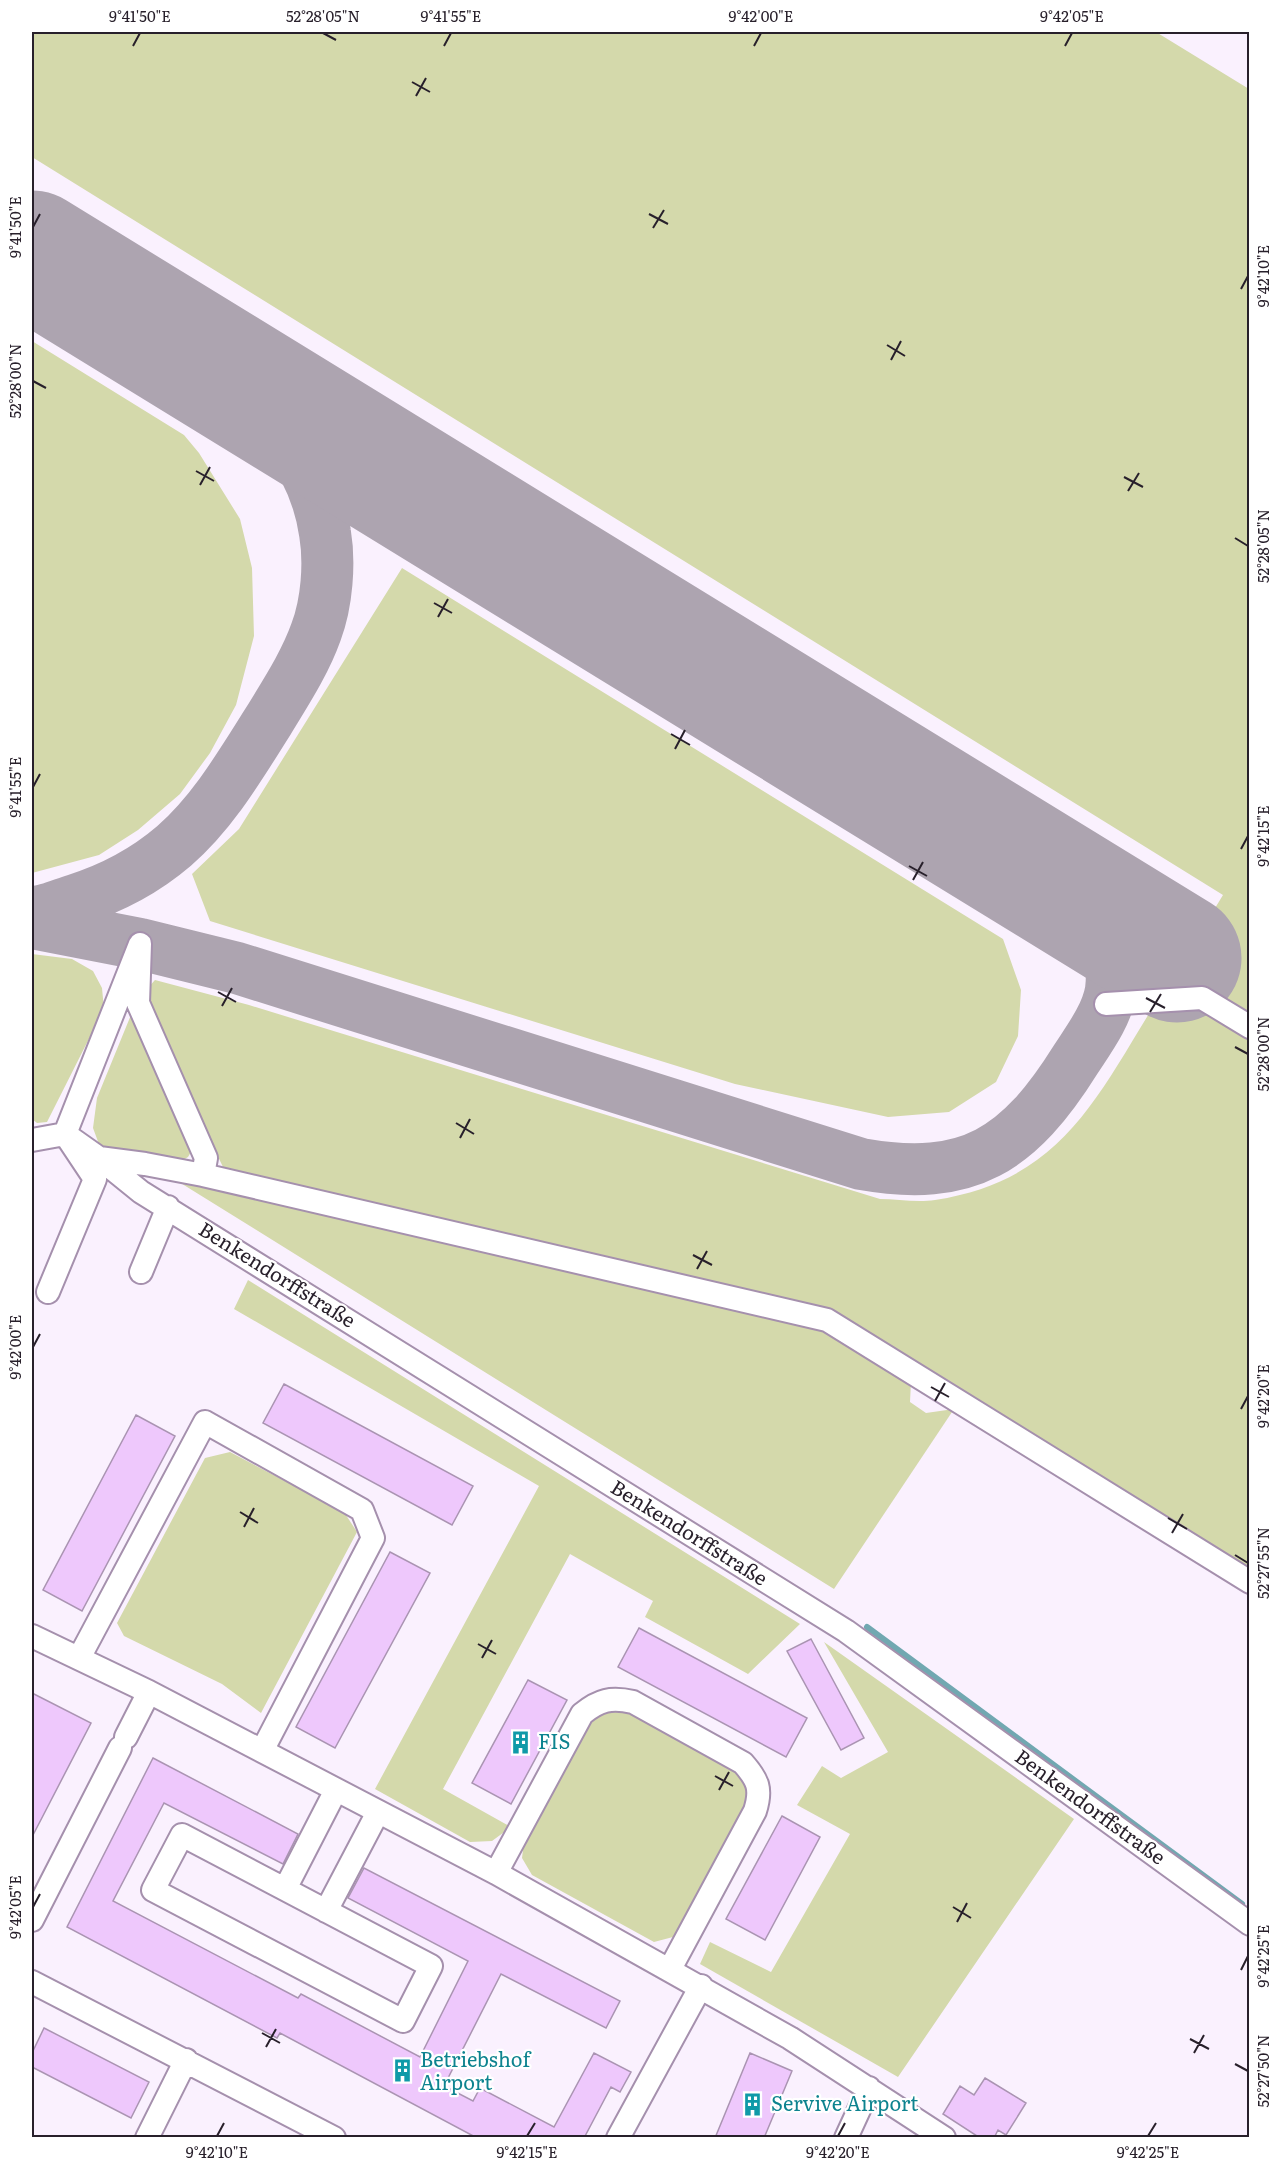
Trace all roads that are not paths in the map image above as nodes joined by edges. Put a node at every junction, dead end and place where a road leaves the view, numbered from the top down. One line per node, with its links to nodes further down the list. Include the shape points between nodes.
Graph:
1 (1106, 1004): 2 (street, via 1202,998)
2 (1250, 1028)
3 (65, 1134): 4 (street); 5 (street, Benkendorffstraße); 6 (street, via 140,944 138,1003 206,1158); 9 (street, via 95,1179)
4 (32, 1140)
5 (99, 1158): 6 (street); 7 (street, Benkendorffstraße, via 141,1192)
6 (203, 1175): 10 (street, via 827,1320)
7 (168, 1207): 8 (street); 21 (street, Benkendorffstraße, via 846,1632)
8 (141, 1272)
9 (48, 1292)
10 (1250, 1582)
11 (32, 1636): 12 (street)
12 (80, 1658): 13 (street); 14 (street, via 205,1422 362,1510 373,1538)
13 (149, 1692): 14 (street); 20 (street)
14 (262, 1751): 15 (street)
15 (336, 1790): 16 (street); 18 (street)
16 (378, 1812): 17 (street); 19 (street)
17 (496, 1873): 22 (street); 22 (street, via 582,1714 595,1703 614,1698 633,1702 743,1763 756,1778 760,1794 755,1811)
18 (285, 1889): 19 (street); 19 (street, via 182,1835 153,1890 403,2021 431,1966)
19 (326, 1911)
20 (32, 1920)
21 (1250, 1924)
22 (670, 1969): 24 (street)
23 (32, 1982): 25 (street)
24 (701, 1986): 26 (street); 29 (street)
25 (186, 2060): 27 (street); 28 (street)
26 (869, 2088): 30 (street); 31 (street)
27 (147, 2138)
28 (334, 2138)
29 (618, 2138)
30 (846, 2138)
31 (944, 2138)

